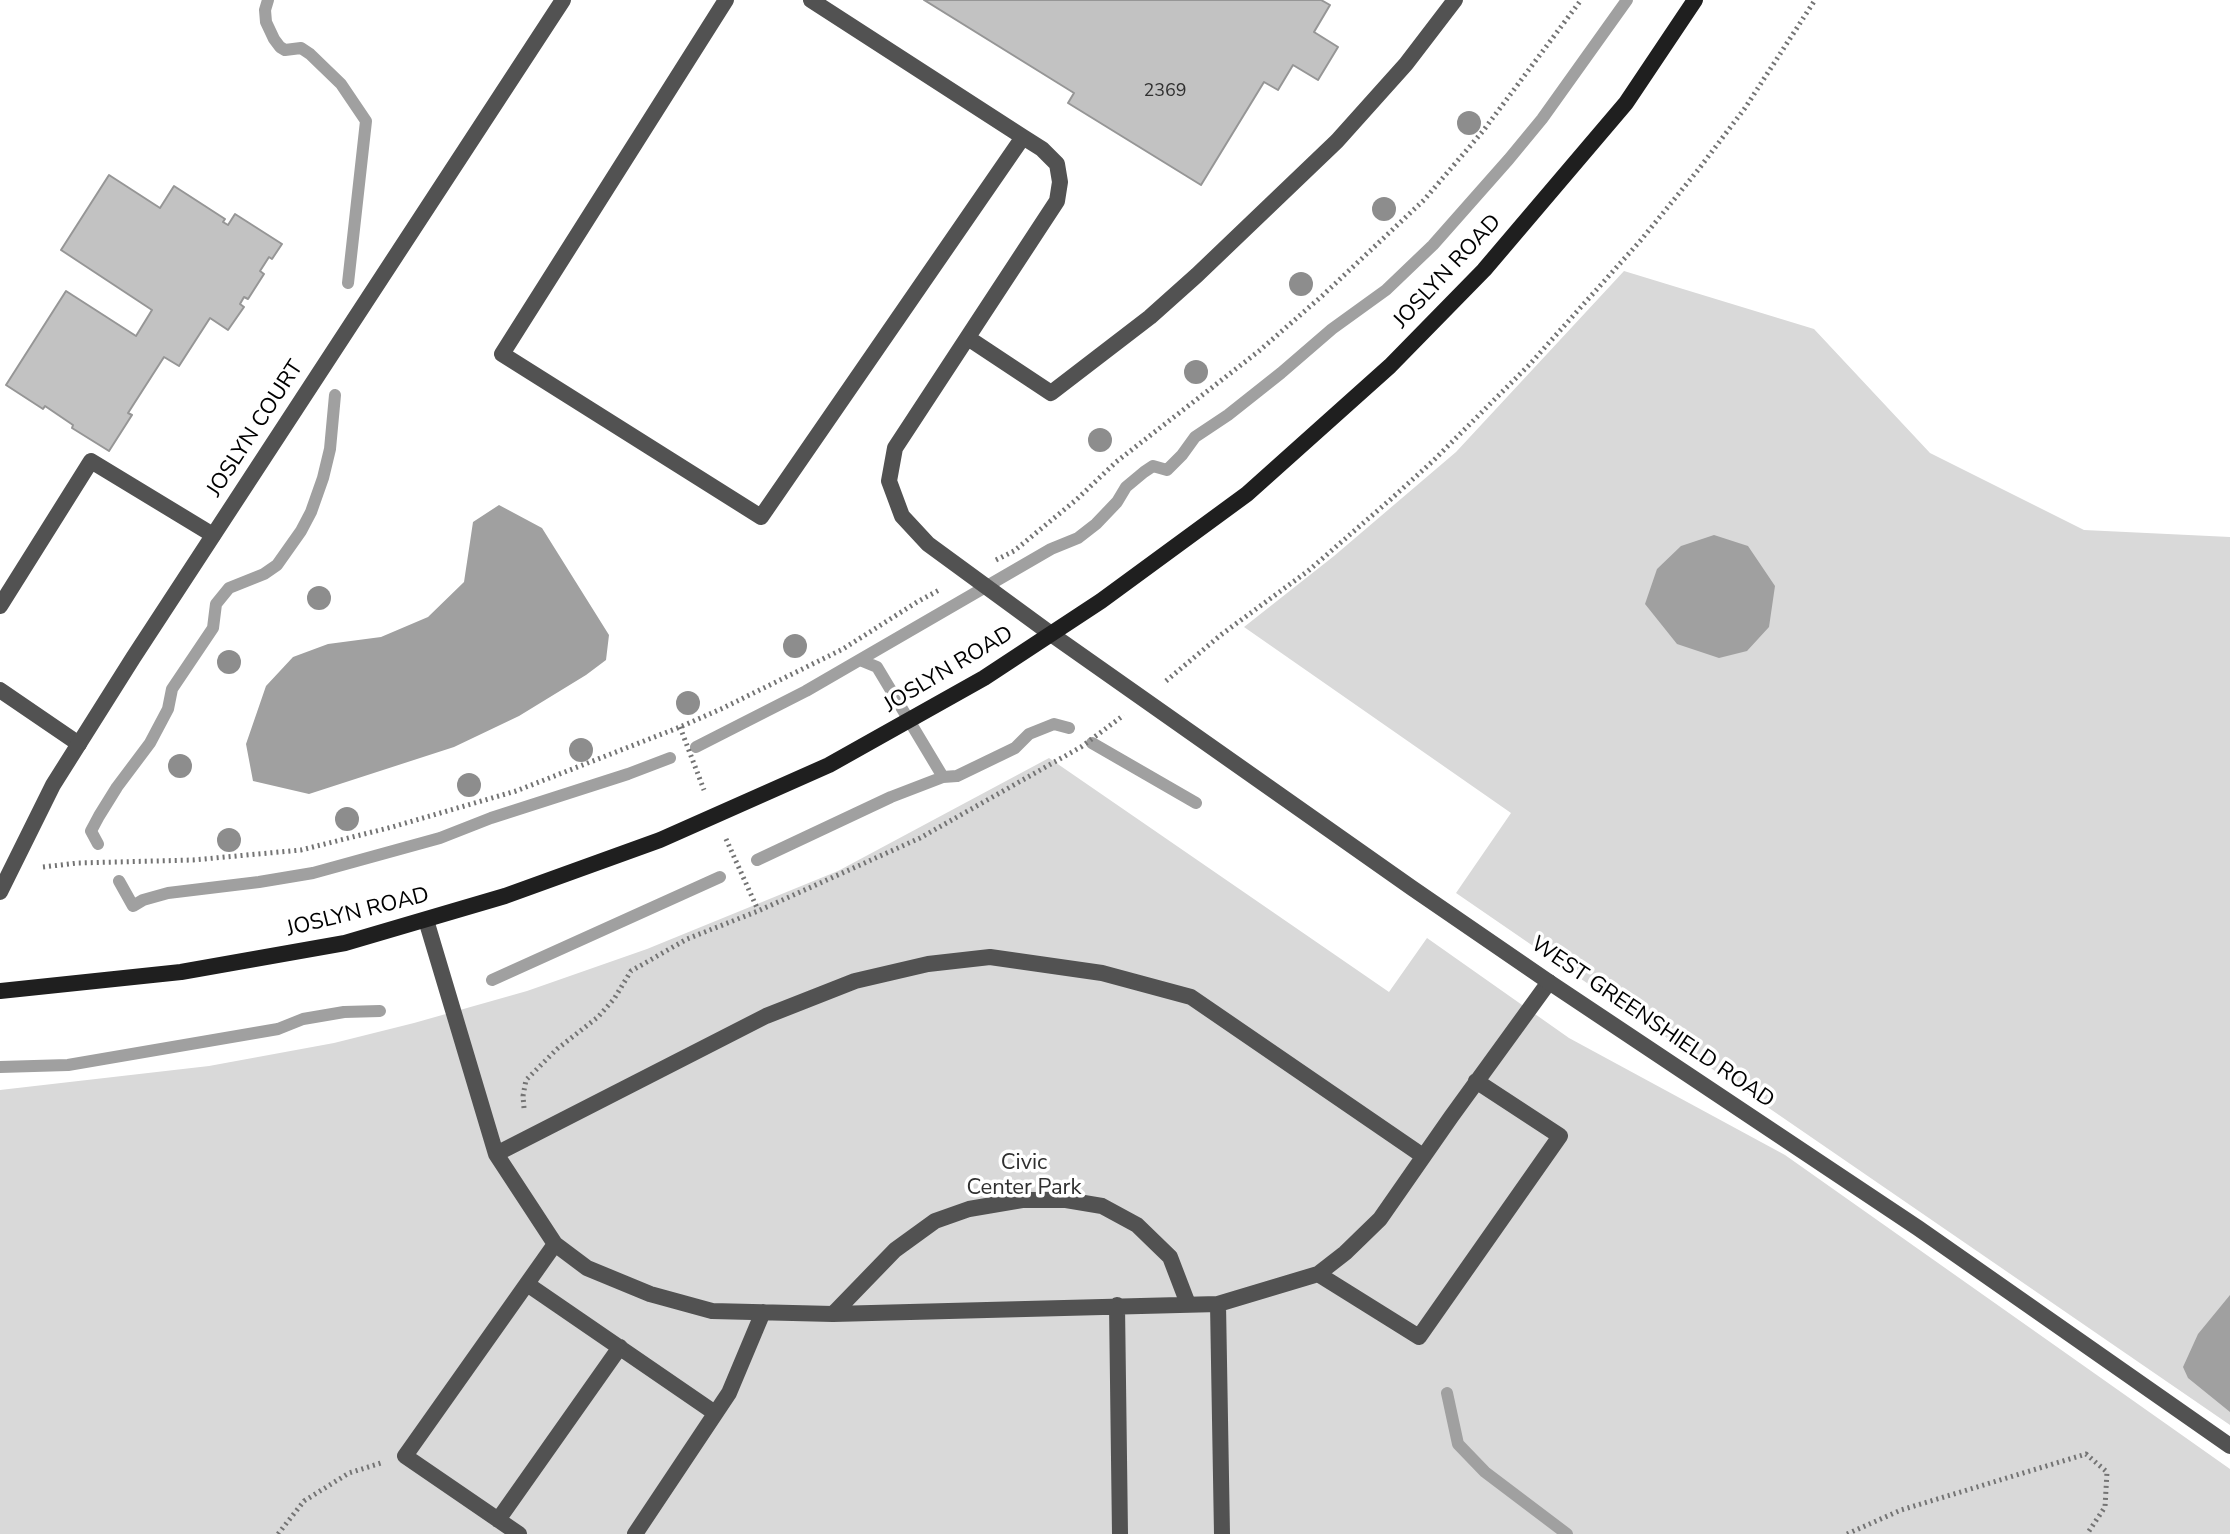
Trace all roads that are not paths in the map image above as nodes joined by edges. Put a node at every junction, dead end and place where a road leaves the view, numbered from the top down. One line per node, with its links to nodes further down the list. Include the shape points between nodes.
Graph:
1 (563, 0): 8 (street, JOSLYN COURT)
2 (726, 0): 6 (street, via 502,354 761,517)
3 (811, 0): 6 (street)
4 (1455, 0): 7 (street, via 1337,141 1150,317 1051,393)
5 (1695, 0): 10 (street, JOSLYN ROAD, via 1626,103 1484,270 1390,366 1247,494)
6 (1023, 137): 7 (street, WEST GREENSHIELD ROAD, via 1057,164 1057,201)
7 (968, 338): 10 (street, WEST GREENSHIELD ROAD, via 895,448 889,481 902,516 928,544)
8 (213, 535): 9 (street, via 91,461); 12 (street, JOSLYN COURT)
9 (0, 606)
10 (1051, 634): 14 (street, JOSLYN ROAD, via 829,765 660,840); 15 (street, WEST GREENSHIELD ROAD)
11 (0, 690): 12 (street)
12 (79, 744): 13 (street, JOSLYN COURT)
13 (0, 892)
14 (426, 920): 16 (street, JOSLYN ROAD, via 345,943 181,972); 18 (street)
15 (1549, 982): 17 (street); 30 (street, WEST GREENSHIELD ROAD, via 1918,1228)
16 (0, 991)
17 (1476, 1081): 19 (street); 21 (street, via 1560,1136 1419,1337)
18 (496, 1154): 19 (street, via 781,1010 855,981 990,957 1102,973 1191,997); 20 (street)
19 (1423, 1156): 21 (street, via 1380,1219)
20 (555, 1244): 22 (street); 26 (street, via 587,1268 650,1294 712,1311)
21 (1318, 1274): 24 (street)
22 (527, 1284): 28 (street); 31 (street, via 405,1456)
23 (1188, 1304): 24 (street); 25 (street); 27 (street, via 1170,1257 1137,1225 1102,1206 1022,1200 935,1221 895,1250)
24 (1218, 1304): 35 (street)
25 (1117, 1305): 27 (street); 34 (street)
26 (763, 1312): 27 (street); 29 (street, via 729,1393)
27 (833, 1314)
28 (620, 1347): 29 (street); 31 (street)
29 (715, 1413): 33 (street)
30 (2230, 1446)
31 (498, 1520): 32 (street)
32 (519, 1534)
33 (635, 1534)
34 (1120, 1534)
35 (1222, 1534)

